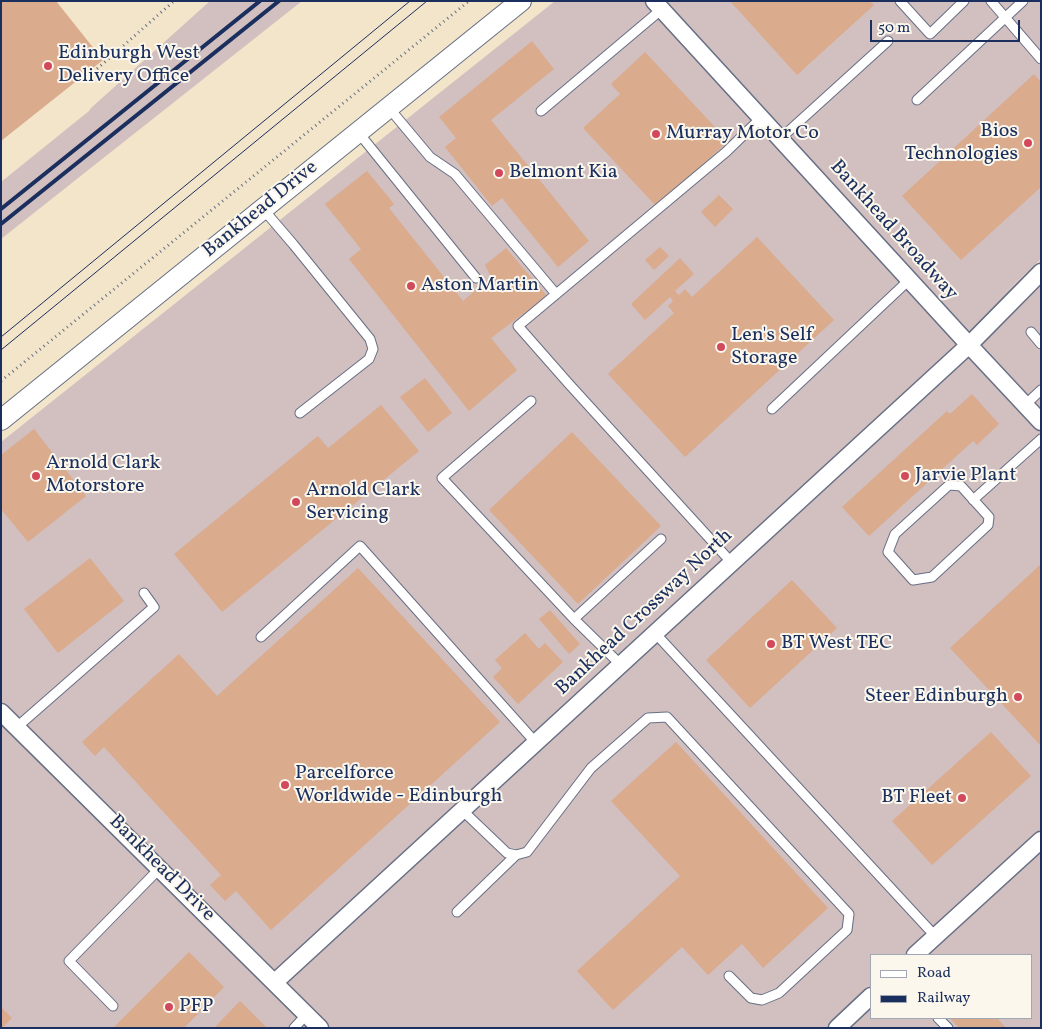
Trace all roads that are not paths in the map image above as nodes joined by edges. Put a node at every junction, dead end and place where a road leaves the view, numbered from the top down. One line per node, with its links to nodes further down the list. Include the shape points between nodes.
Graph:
1 (521, 1): 11 (street, Bankhead Drive)
2 (900, 1): 3 (lane, via 930,34)
3 (964, 1)
4 (991, 1): 7 (lane)
5 (1023, 1): 7 (lane)
6 (658, 5): 12 (lane); 13 (street, Bankhead Broadway)
7 (1006, 17): 9 (lane); 10 (lane)
8 (888, 41): 15 (lane)
9 (1041, 59)
10 (917, 100)
11 (389, 108): 14 (street, Bankhead Drive); 20 (lane, via 430,157 455,174)
12 (541, 111)
13 (761, 118): 15 (street, Bankhead Broadway); 20 (lane, via 726,152)
14 (358, 132): 16 (street, Bankhead Drive); 18 (lane)
15 (780, 139): 19 (street, Bankhead Broadway)
16 (264, 209): 28 (lane, via 370,340 373,349 369,360); 29 (street, Bankhead Drive)
17 (1041, 272): 23 (street, Bankhead Crossway North)
18 (476, 278)
19 (909, 280): 23 (street, Bankhead Broadway); 27 (lane)
20 (556, 294): 34 (lane, via 518,326)
21 (1031, 332): 22 (lane)
22 (1041, 344)
23 (969, 345): 26 (street, Bankhead Broadway); 34 (street, Bankhead Crossway North)
24 (1041, 390): 26 (lane)
25 (530, 401): 36 (lane, via 442,478)
26 (1025, 405): 30 (street, Bankhead Broadway)
27 (772, 409)
28 (300, 412)
29 (1, 420)
30 (1041, 422)
31 (1041, 439): 32 (lane)
32 (973, 500): 32 (lane, via 961,486 949,485 895,534 888,552 913,580 932,577 988,525 989,517)
33 (660, 539): 36 (lane)
34 (732, 563): 37 (street, Bankhead Crossway North)
35 (144, 593): 41 (lane, via 154,607)
36 (574, 619): 39 (lane)
37 (655, 633): 39 (street, Bankhead Crossway North); 48 (lane)
38 (262, 637): 42 (lane, via 360,546)
39 (621, 665): 42 (street, Bankhead Crossway North)
40 (1, 712): 41 (street, Bankhead Drive)
41 (17, 727): 46 (street, Bankhead Drive)
42 (536, 743): 43 (street, Bankhead Crossway North)
43 (462, 810): 45 (lane, via 507,853); 51 (street, Bankhead Crossway North)
44 (1041, 840): 48 (street)
45 (516, 855): 47 (lane); 50 (lane, via 527,852 591,768 648,718 667,717 849,914 847,930 780,993 762,1000 751,998)
46 (160, 868): 51 (street, Bankhead Drive); 53 (lane, via 69,960)
47 (457, 912)
48 (936, 937): 49 (street)
49 (917, 954)
50 (729, 976)
51 (275, 982): 54 (street, Bankhead Drive)
52 (870, 997): 58 (street)
53 (113, 1006)
54 (307, 1014): 56 (lane); 57 (street, Bankhead Drive)
55 (939, 1019): 59 (lane)
56 (294, 1028)
57 (320, 1028)
58 (836, 1028)
59 (948, 1028)

